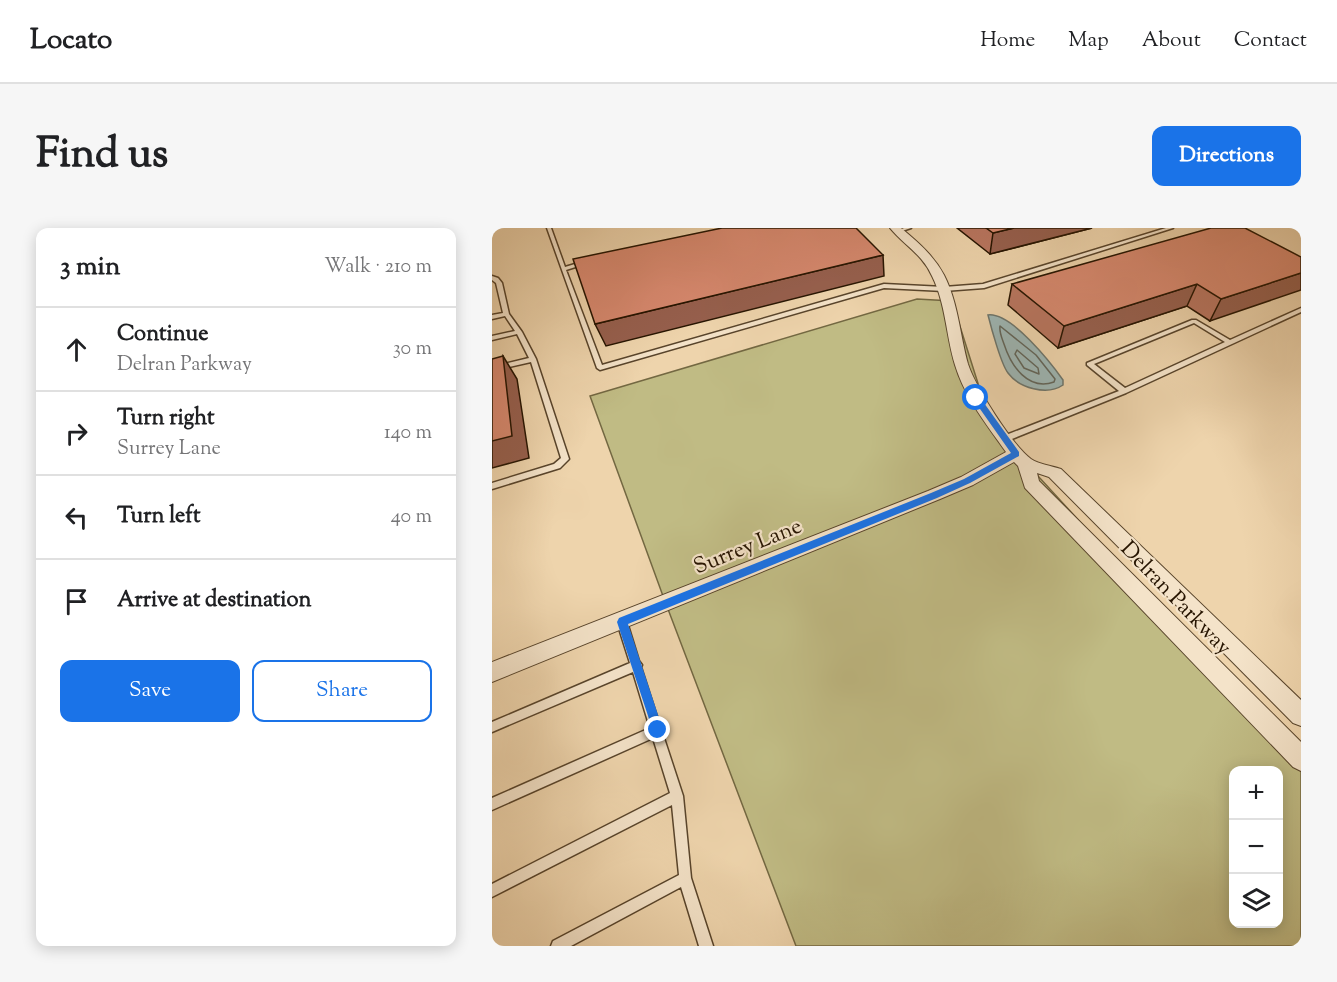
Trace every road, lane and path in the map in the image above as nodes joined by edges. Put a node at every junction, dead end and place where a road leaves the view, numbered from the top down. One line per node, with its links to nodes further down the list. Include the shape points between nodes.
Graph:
1 (549, 228): 5 (lane)
2 (1171, 228): 7 (lane, via 984,286)
3 (901, 229): 7 (street, Delran Parkway, via 925,255)
4 (594, 261): 5 (lane)
5 (563, 269): 7 (lane, via 600,368 884,286)
6 (492, 279): 9 (lane, via 499,283)
7 (944, 289): 17 (street, Delran Parkway, via 962,366 976,398)
8 (1301, 310): 13 (lane)
9 (506, 314): 10 (lane); 11 (lane)
10 (492, 317)
11 (519, 332): 12 (lane); 14 (lane)
12 (492, 338)
13 (1231, 342): 16 (lane); 16 (lane, via 1194,321 1089,364)
14 (533, 359): 15 (lane); 18 (lane, via 565,459 557,466)
15 (492, 369)
16 (1124, 391): 17 (lane)
17 (1015, 452): 19 (street, Surrey Lane, via 967,481); 22 (street, Delran Parkway, via 1055,473); 25 (street, Delran Parkway, via 1030,484)
18 (492, 486)
19 (622, 622): 20 (lane); 21 (street, Surrey Lane)
20 (637, 665): 23 (lane); 24 (lane)
21 (492, 672)
22 (1301, 715)
23 (492, 727)
24 (658, 730): 26 (lane); 27 (lane)
25 (1301, 759)
26 (676, 796): 28 (lane); 29 (lane)
27 (492, 804)
28 (685, 878): 30 (lane); 31 (lane)
29 (492, 891)
30 (558, 946)
31 (706, 946)

